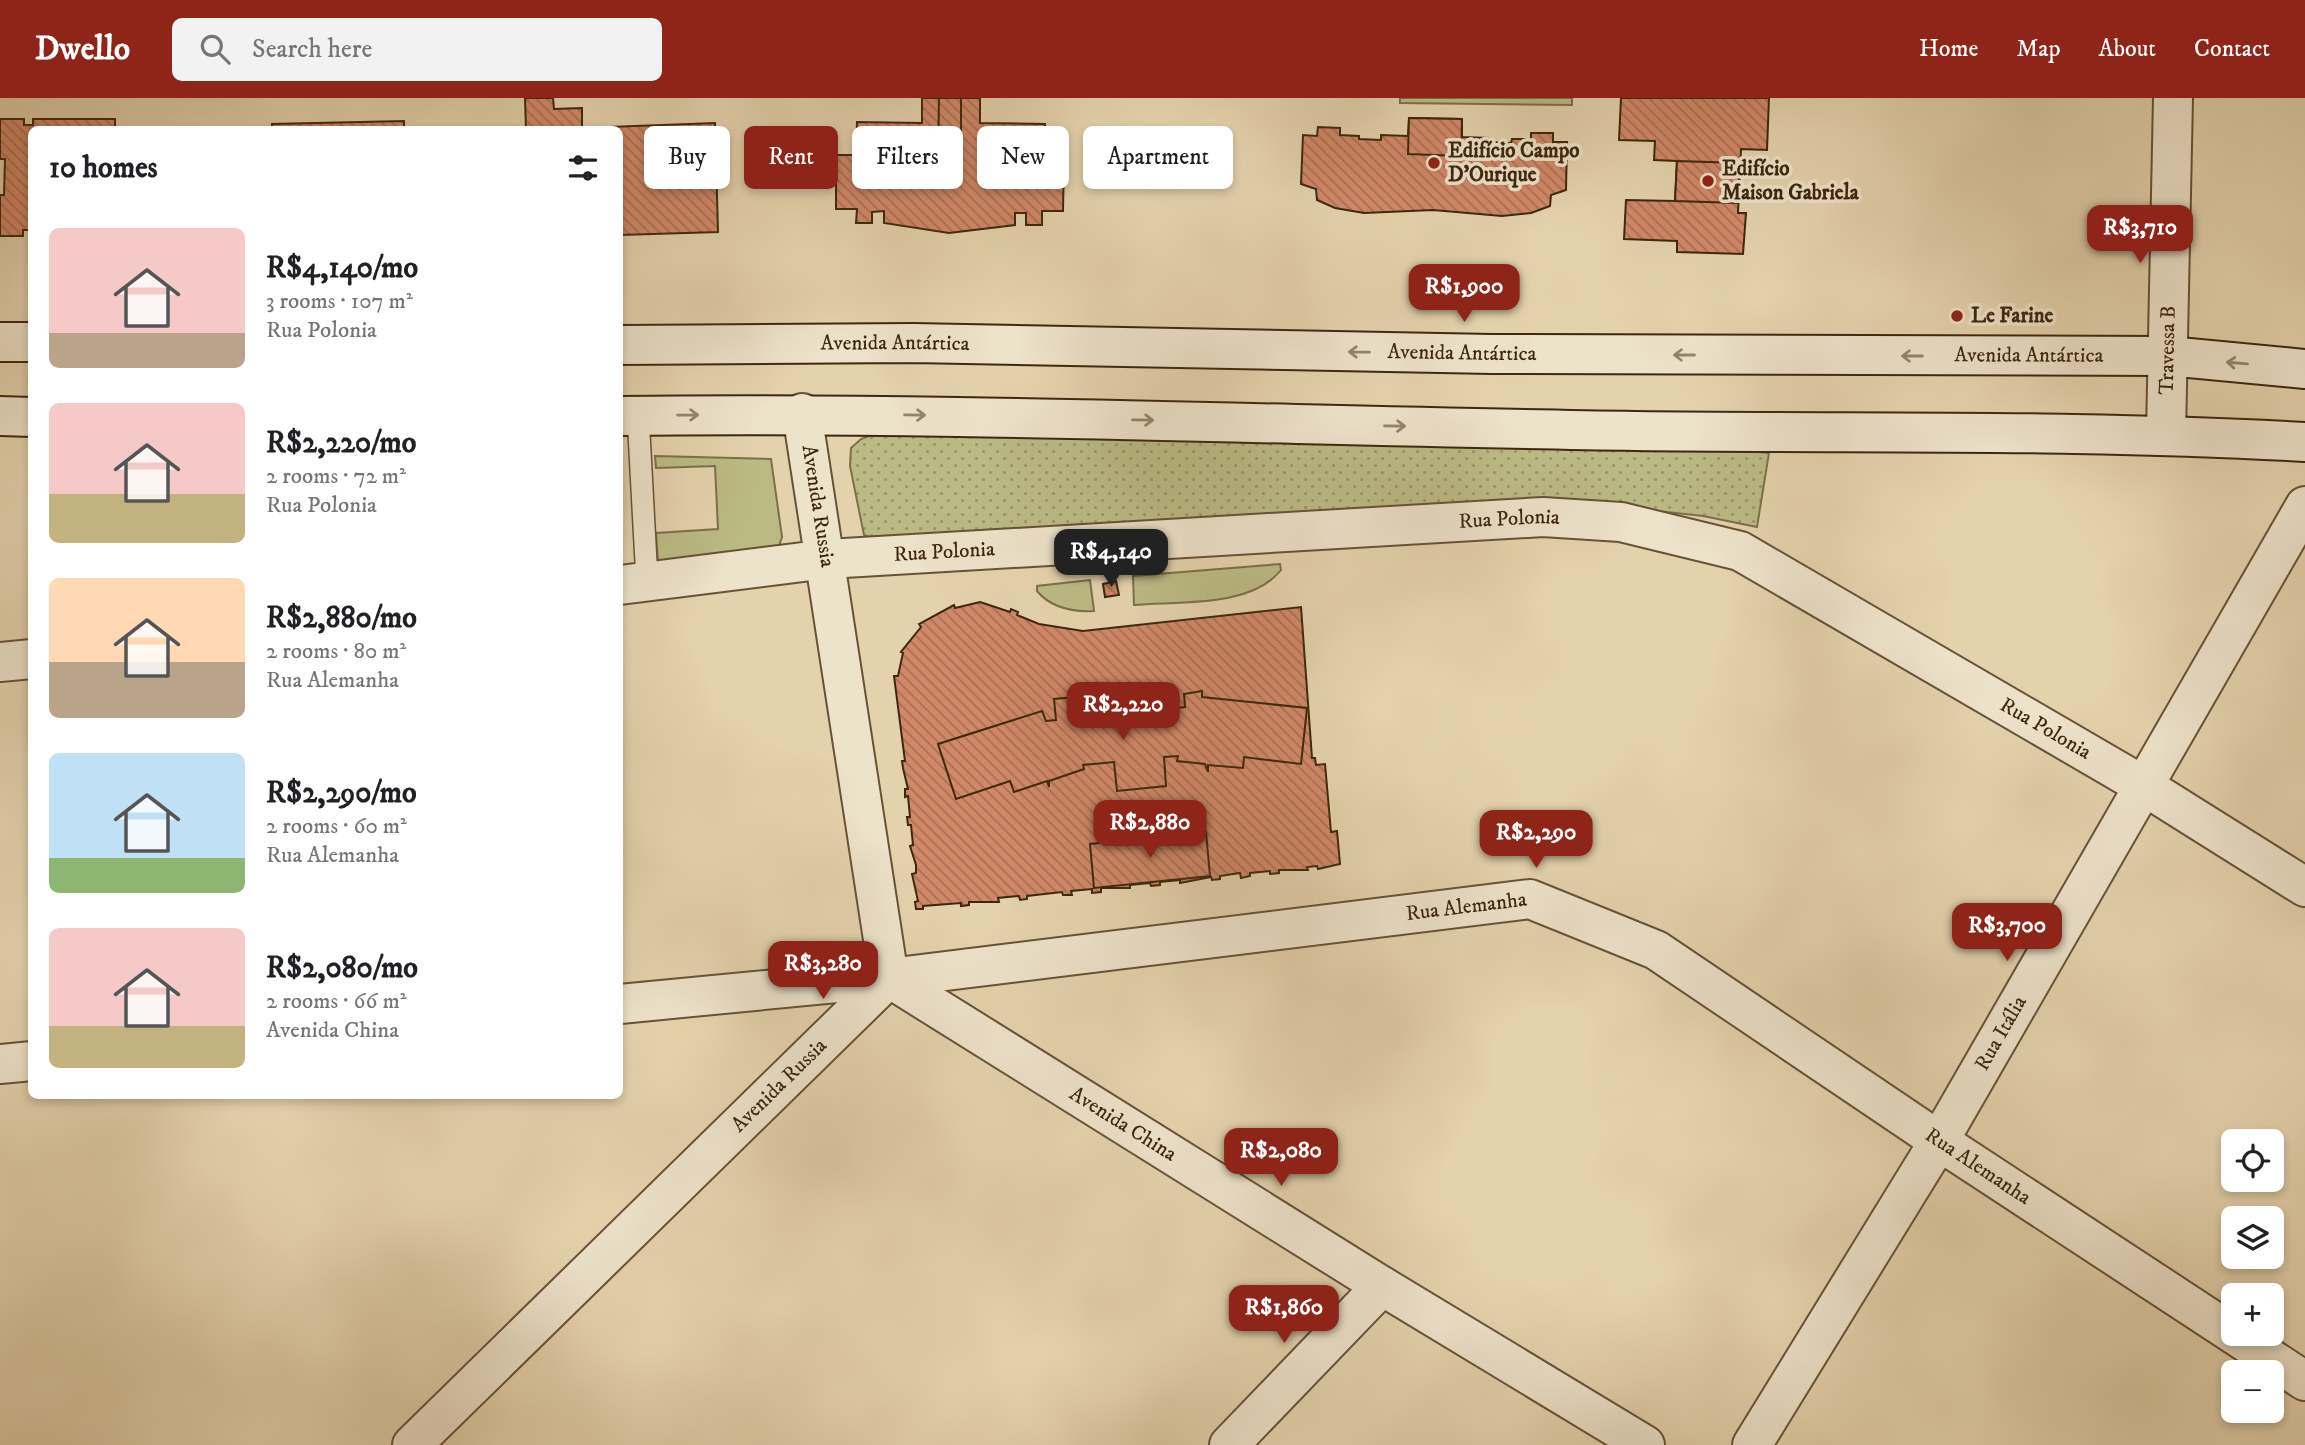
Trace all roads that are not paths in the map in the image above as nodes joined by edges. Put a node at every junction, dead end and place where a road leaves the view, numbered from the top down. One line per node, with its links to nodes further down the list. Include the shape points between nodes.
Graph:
1 (2173, 98): 5 (street, Travessa B)
2 (0, 341): 3 (street)
3 (28, 342)
4 (623, 345): 5 (street, Avenida Antártica, one-way to 4, via 1492,354 913,343)
5 (2168, 356): 6 (street, Avenida Antártica, one-way to 5); 11 (street, Travessa B)
6 (2305, 369)
7 (802, 413): 10 (street, one-way to 7); 11 (street, one-way to 11, via 1637,431); 14 (street, Avenida Russia)
8 (0, 416): 9 (street)
9 (28, 416)
10 (629, 416): 15 (lane)
11 (2166, 434): 12 (street)
12 (2305, 442)
13 (2305, 506): 18 (street, Rua Itália)
14 (827, 559): 15 (street, Rua Polonia); 18 (street, Rua Polonia, via 1543,517 1621,522 1740,551); 20 (street, Avenida Russia)
15 (633, 583)
16 (28, 659): 17 (street)
17 (0, 662)
18 (2144, 786): 19 (street, Rua Polonia); 24 (street, Rua Itália)
19 (2305, 887)
20 (889, 978): 21 (street, Rua Alemanha); 24 (street, Rua Alemanha, via 1530,899 1656,950); 25 (street, Avenida China); 27 (street, Avenida Russia)
21 (623, 1004)
22 (28, 1061): 23 (street)
23 (0, 1064)
24 (1939, 1141): 26 (street, Rua Alemanha); 30 (street, Rua Itália)
25 (1382, 1286): 28 (street); 29 (street, Avenida China)
26 (2305, 1381)
27 (412, 1445)
28 (1228, 1445)
29 (1645, 1445)
30 (1752, 1445)

